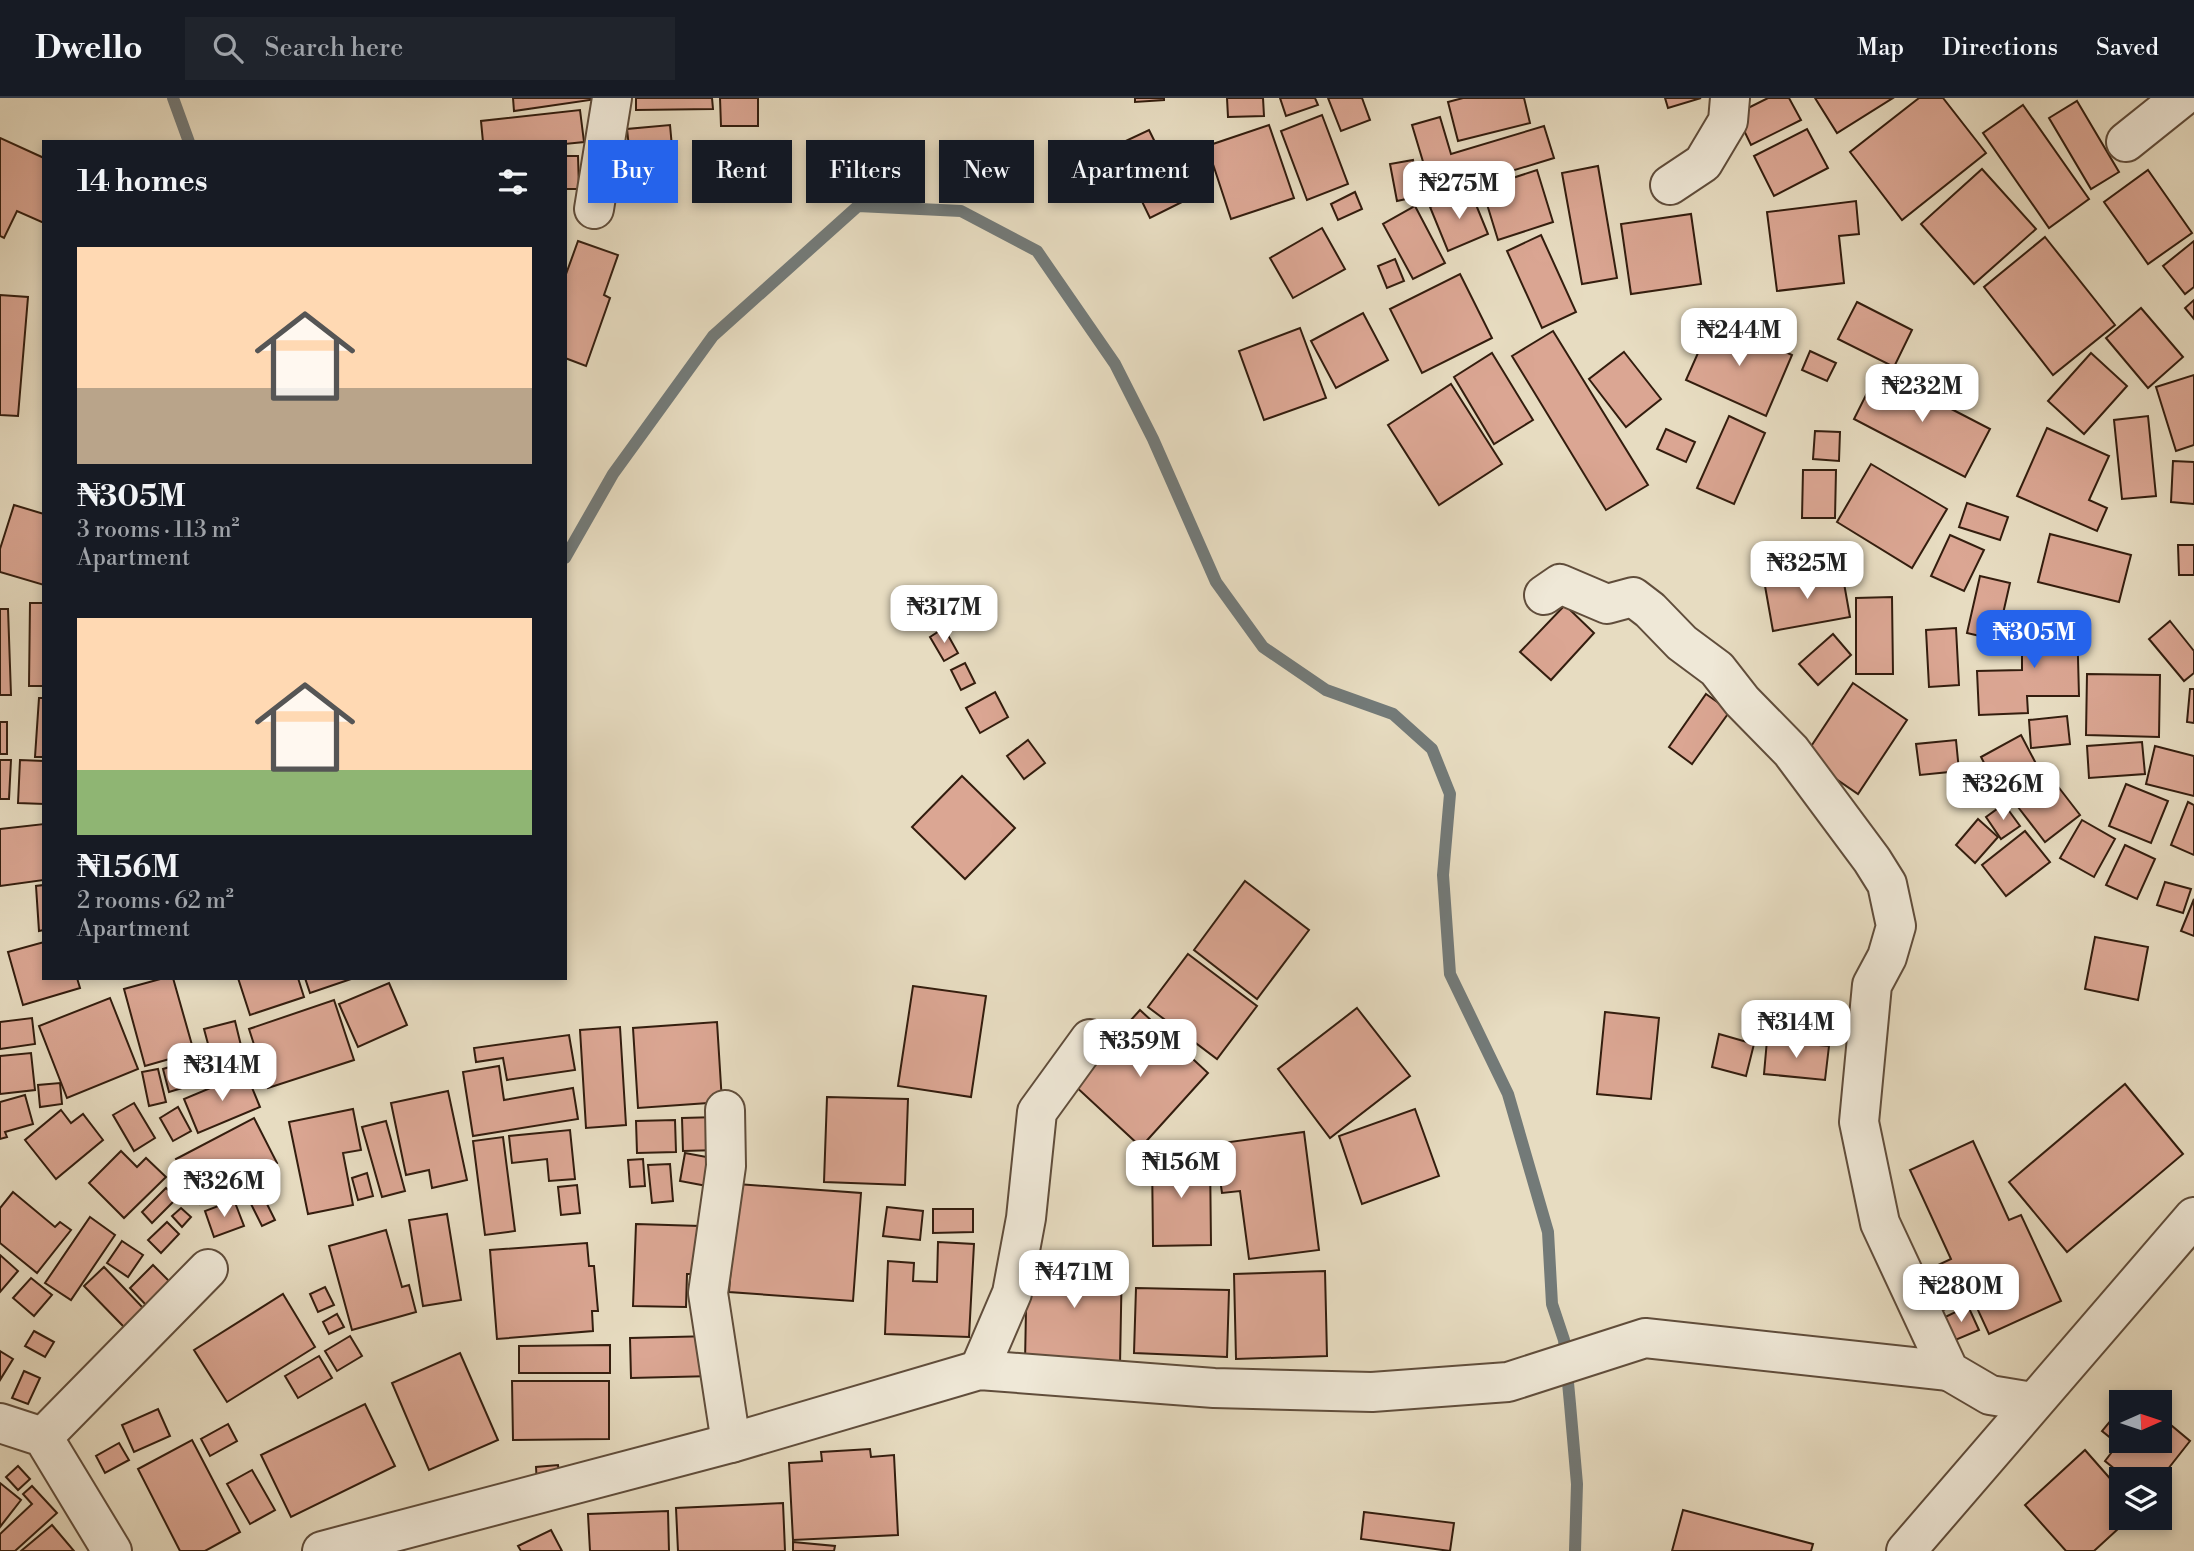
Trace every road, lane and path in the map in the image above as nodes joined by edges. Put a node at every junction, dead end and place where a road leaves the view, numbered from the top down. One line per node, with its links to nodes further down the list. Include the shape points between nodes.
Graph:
1 (612, 98): 6 (street)
2 (1730, 98): 5 (street, via 1728,121 1703,163)
3 (2180, 98): 4 (street)
4 (2126, 142)
5 (1670, 185)
6 (594, 209)
7 (1544, 595): 13 (street, via 1560,584 1607,604 1633,597 1650,610 1682,643 1717,669 1791,751 1886,884 1896,926 1872,985 1859,1122 1880,1223)
8 (1090, 1039): 12 (street, via 1037,1112 1026,1218 1012,1293)
9 (725, 1110): 17 (street, via 726,1166 708,1293)
10 (2194, 1217): 14 (street)
11 (208, 1269): 16 (street)
12 (979, 1370): 13 (street, via 1214,1388 1372,1392 1508,1382 1644,1338); 17 (street)
13 (1949, 1371): 14 (street, via 1990,1395)
14 (2033, 1402): 20 (street)
15 (0, 1423): 16 (street)
16 (43, 1437): 18 (street)
17 (731, 1443): 19 (street)
18 (112, 1551)
19 (322, 1551)
20 (1906, 1551)

